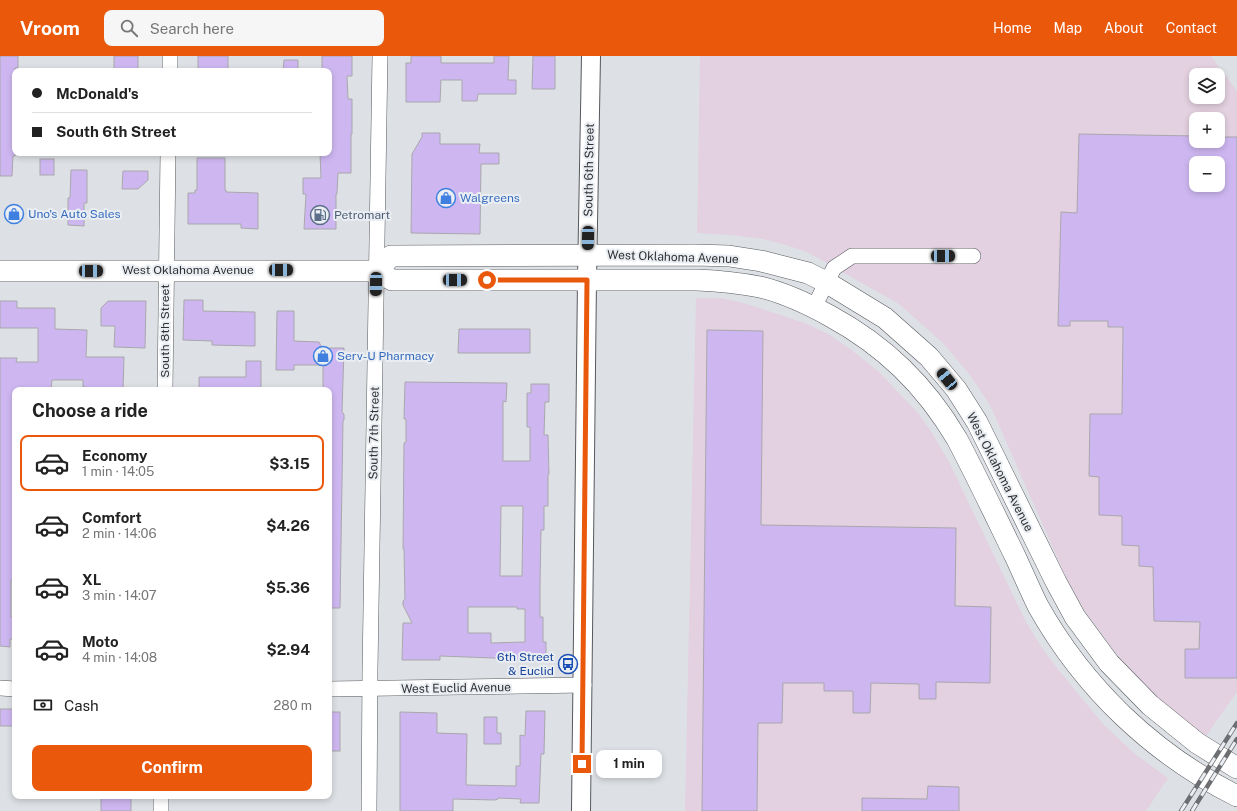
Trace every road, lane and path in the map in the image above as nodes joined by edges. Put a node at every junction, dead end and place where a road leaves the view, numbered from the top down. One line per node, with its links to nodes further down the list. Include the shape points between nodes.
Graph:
1 (170, 56): 4 (street)
2 (380, 56): 10 (street, South 7th Street)
3 (591, 56): 6 (street, South 6th Street)
4 (170, 68)
5 (168, 156): 8 (street, South 8th Street)
6 (588, 254): 10 (main road, West Oklahoma Avenue, via 392,256); 11 (street, South 6th Street); 12 (main road, West Oklahoma Avenue, via 729,256 784,266 808,273)
7 (973, 256): 12 (street, via 852,256 834,268)
8 (166, 270): 9 (main road, West Oklahoma Avenue); 10 (main road, West Oklahoma Avenue); 14 (street, South 8th Street)
9 (0, 271)
10 (376, 271): 11 (main road, West Oklahoma Avenue, via 392,280); 19 (street, South 7th Street)
11 (587, 280): 13 (main road, West Oklahoma Avenue, via 725,282 761,287); 15 (street, South 6th Street)
12 (826, 282): 13 (street); 20 (main road, West Oklahoma Avenue, via 885,318 929,357 956,389 977,422 1066,601 1108,663 1150,705 1197,743)
13 (814, 307): 21 (main road, West Oklahoma Avenue, via 855,330 883,351 913,379 944,417 969,461 1038,605 1070,657 1088,680 1149,740 1200,776)
14 (165, 387)
15 (584, 685): 19 (street, West Euclid Avenue); 25 (street, South 6th Street)
16 (0, 688): 17 (street)
17 (12, 688)
18 (332, 689): 19 (street, West Euclid Avenue)
19 (369, 689): 24 (street, South 7th Street)
20 (1237, 768)
21 (1237, 796)
22 (161, 799): 23 (street)
23 (160, 811)
24 (369, 811)
25 (581, 811)

